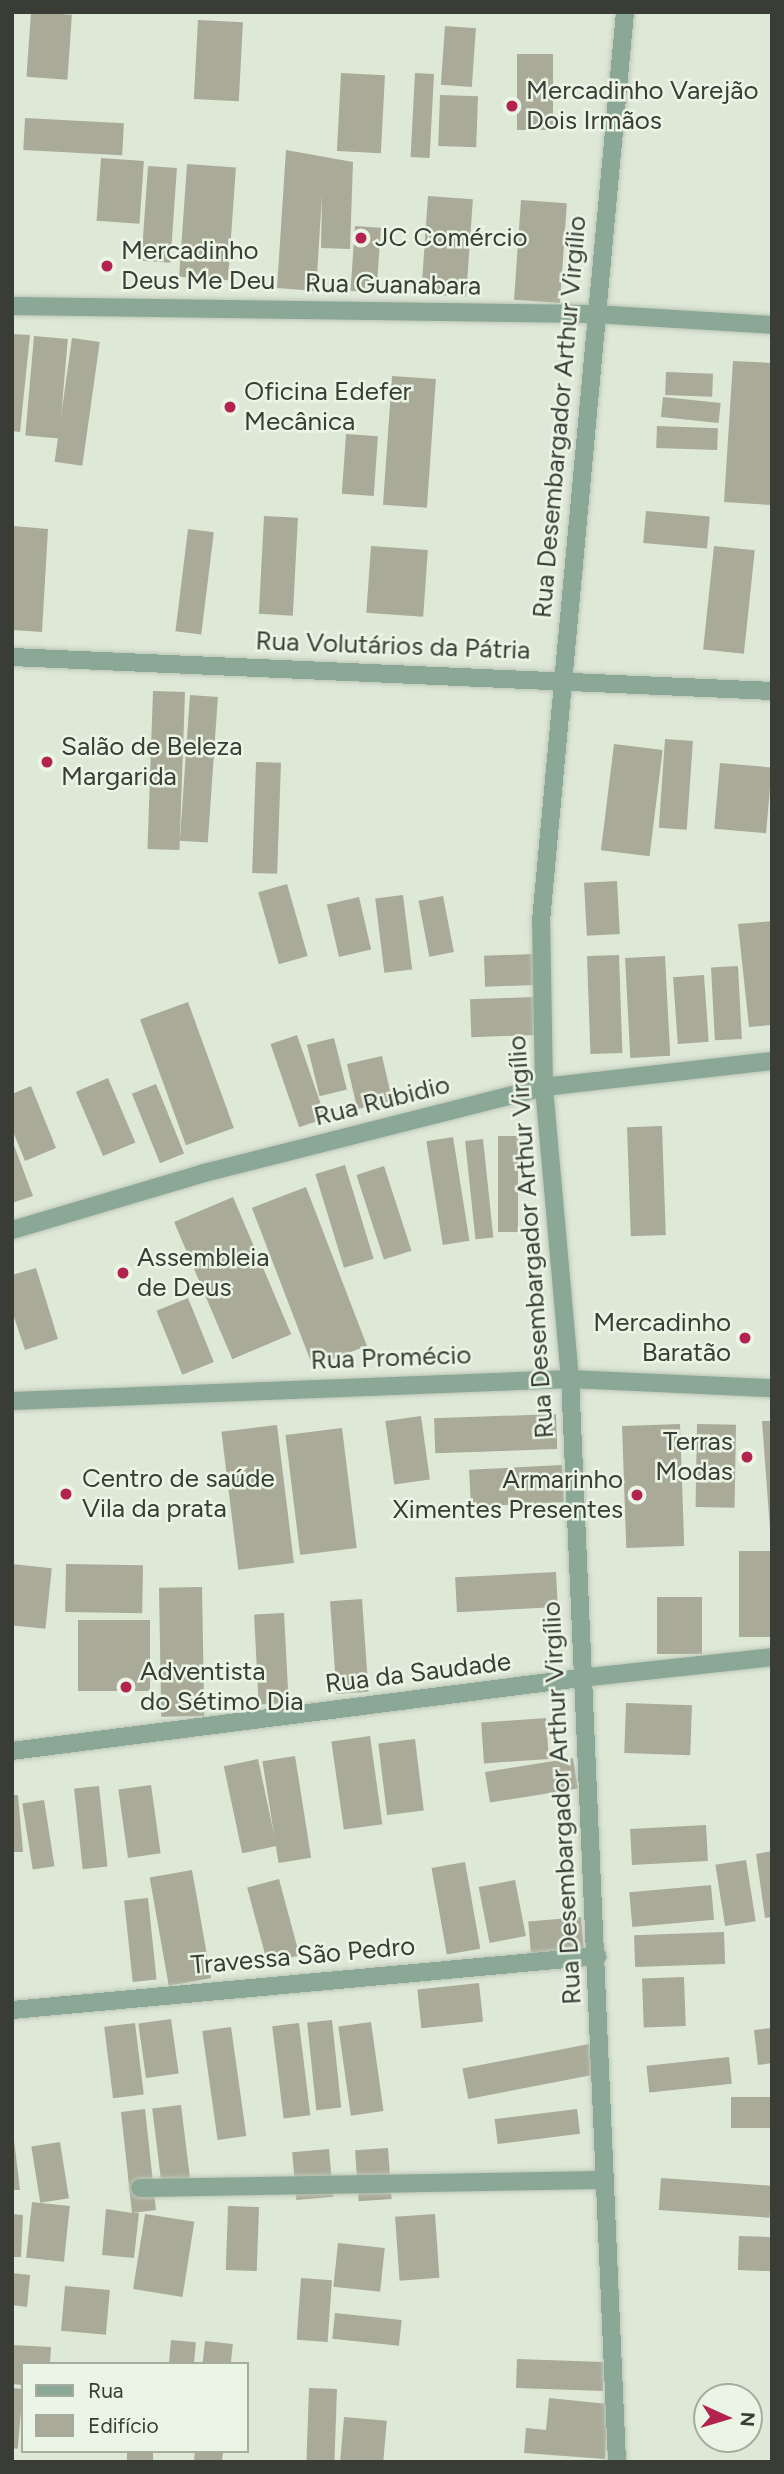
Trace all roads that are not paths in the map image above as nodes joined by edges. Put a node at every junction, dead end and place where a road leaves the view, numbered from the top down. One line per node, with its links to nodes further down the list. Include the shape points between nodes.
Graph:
1 (625, 12): 3 (street, Rua Desembargador Arthur Virgílio)
2 (12, 306): 3 (street, Rua Guanabara)
3 (594, 314): 4 (street, Rua Guanabara); 6 (street, Rua Desembargador Arthur Virgílio)
4 (772, 325)
5 (12, 657): 6 (street, Rua Volutários da Pátria)
6 (564, 680): 7 (street, Rua Volutários da Pátria); 9 (street, Rua Desembargador Arthur Virgílio, via 541,921)
7 (772, 691)
8 (772, 1061): 9 (street, Rua Rubidio)
9 (544, 1087): 10 (street, Rua Rubidio, via 204,1173); 11 (street, Rua Desembargador Arthur Virgílio)
10 (12, 1230)
11 (570, 1379): 12 (street, Rua Promécio); 13 (street, Rua Promécio); 15 (street, Rua Desembargador Arthur Virgílio)
12 (772, 1388)
13 (12, 1401)
14 (772, 1657): 15 (street, Rua da Saudade)
15 (580, 1678): 16 (street, Rua da Saudade); 17 (street, Rua Desembargador Arthur Virgílio)
16 (12, 1751)
17 (598, 1956): 18 (street, Travessa São Pedro); 19 (street, Rua Desembargador Arthur Virgílio)
18 (12, 2010)
19 (604, 2180): 20 (street); 21 (street, Rua Desembargador Arthur Virgílio)
20 (140, 2188)
21 (617, 2462)

